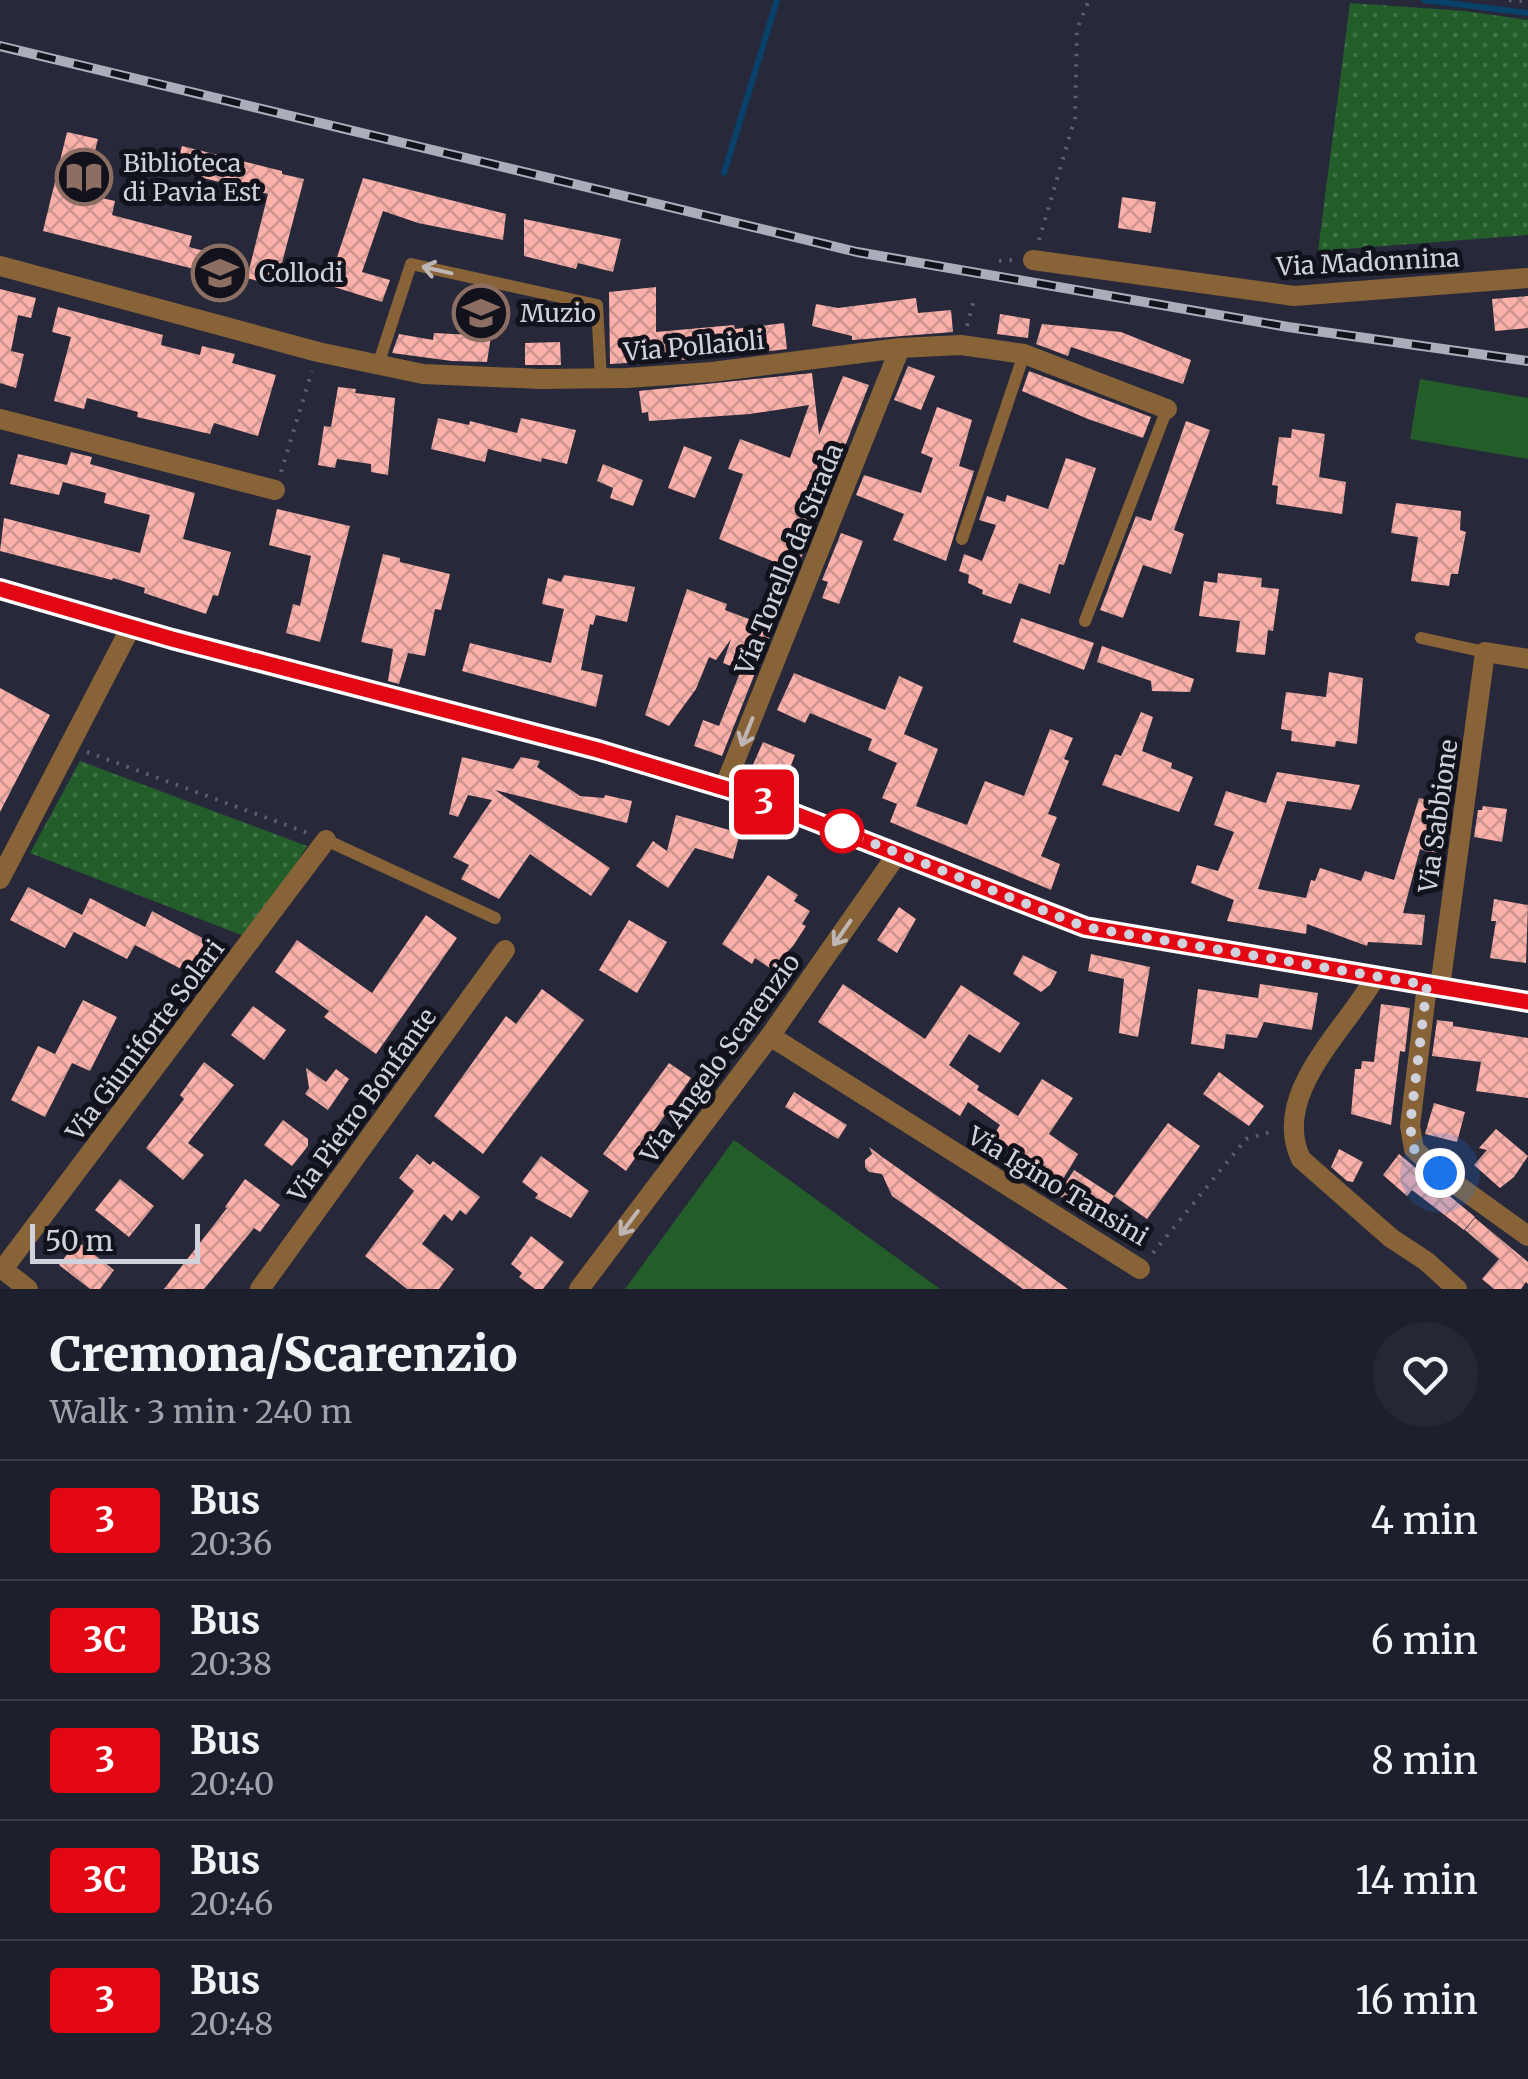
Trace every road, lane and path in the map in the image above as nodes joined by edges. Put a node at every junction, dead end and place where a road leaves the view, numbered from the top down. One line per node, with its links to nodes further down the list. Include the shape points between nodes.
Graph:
1 (1089, 0): 4 (path, via 1077,29 1075,118)
2 (1509, 0): 3 (path)
3 (1528, 2)
4 (1033, 260): 6 (street, Via Madonnina, via 1294,296)
5 (0, 266): 10 (street, Via Pollaioli)
6 (1528, 278)
7 (975, 296): 8 (path)
8 (962, 346): 9 (street, Via Pollaioli); 11 (street, Via Pollaioli)
9 (900, 348): 13 (street, Via Pollaioli); 25 (street, Via Torello da Strada, one-way to 25)
10 (318, 352): 12 (street, Via Pollaioli); 16 (path)
11 (1024, 354): 14 (street, Via Pollaioli); 17 (lane)
12 (378, 365): 13 (street, Via Pollaioli, via 423,374); 13 (lane, one-way to 12, via 598,306 411,264)
13 (601, 379)
14 (1167, 409): 19 (lane, Via Pollaioli)
15 (0, 419): 16 (street)
16 (276, 490)
17 (962, 539)
18 (0, 589): 20 (main road)
19 (1085, 621)
20 (131, 627): 24 (street); 25 (main road)
21 (1421, 638): 22 (lane)
22 (1485, 652): 23 (street); 32 (street, Via Sabbione)
23 (1528, 659)
24 (70, 745): 26 (path); 28 (street)
25 (724, 788): 27 (main road)
26 (326, 840): 29 (lane); 37 (street, Via Giuniforte Solari)
27 (898, 853): 31 (main road, via 1085,927); 34 (street, Via Angelo Scarenzio, one-way to 34)
28 (0, 878)
29 (495, 918)
30 (505, 950): 40 (street, Via Pietro Bonfante)
31 (1376, 976): 32 (main road); 35 (street, via 1303,1085)
32 (1434, 986): 33 (main road); 36 (street, Via Sabbione, via 1410,1126 1414,1149)
33 (1528, 1002)
34 (770, 1036): 38 (street, Via Igino Tansini); 41 (street, Via Angelo Scarenzio, one-way to 41)
35 (1291, 1126): 38 (path, Via Igino Tansini, via 1246,1139); 42 (street, via 1301,1159)
36 (1528, 1236)
37 (1, 1268): 39 (street)
38 (1140, 1268)
39 (28, 1289)
40 (260, 1289)
41 (579, 1289)
42 (1457, 1289)

